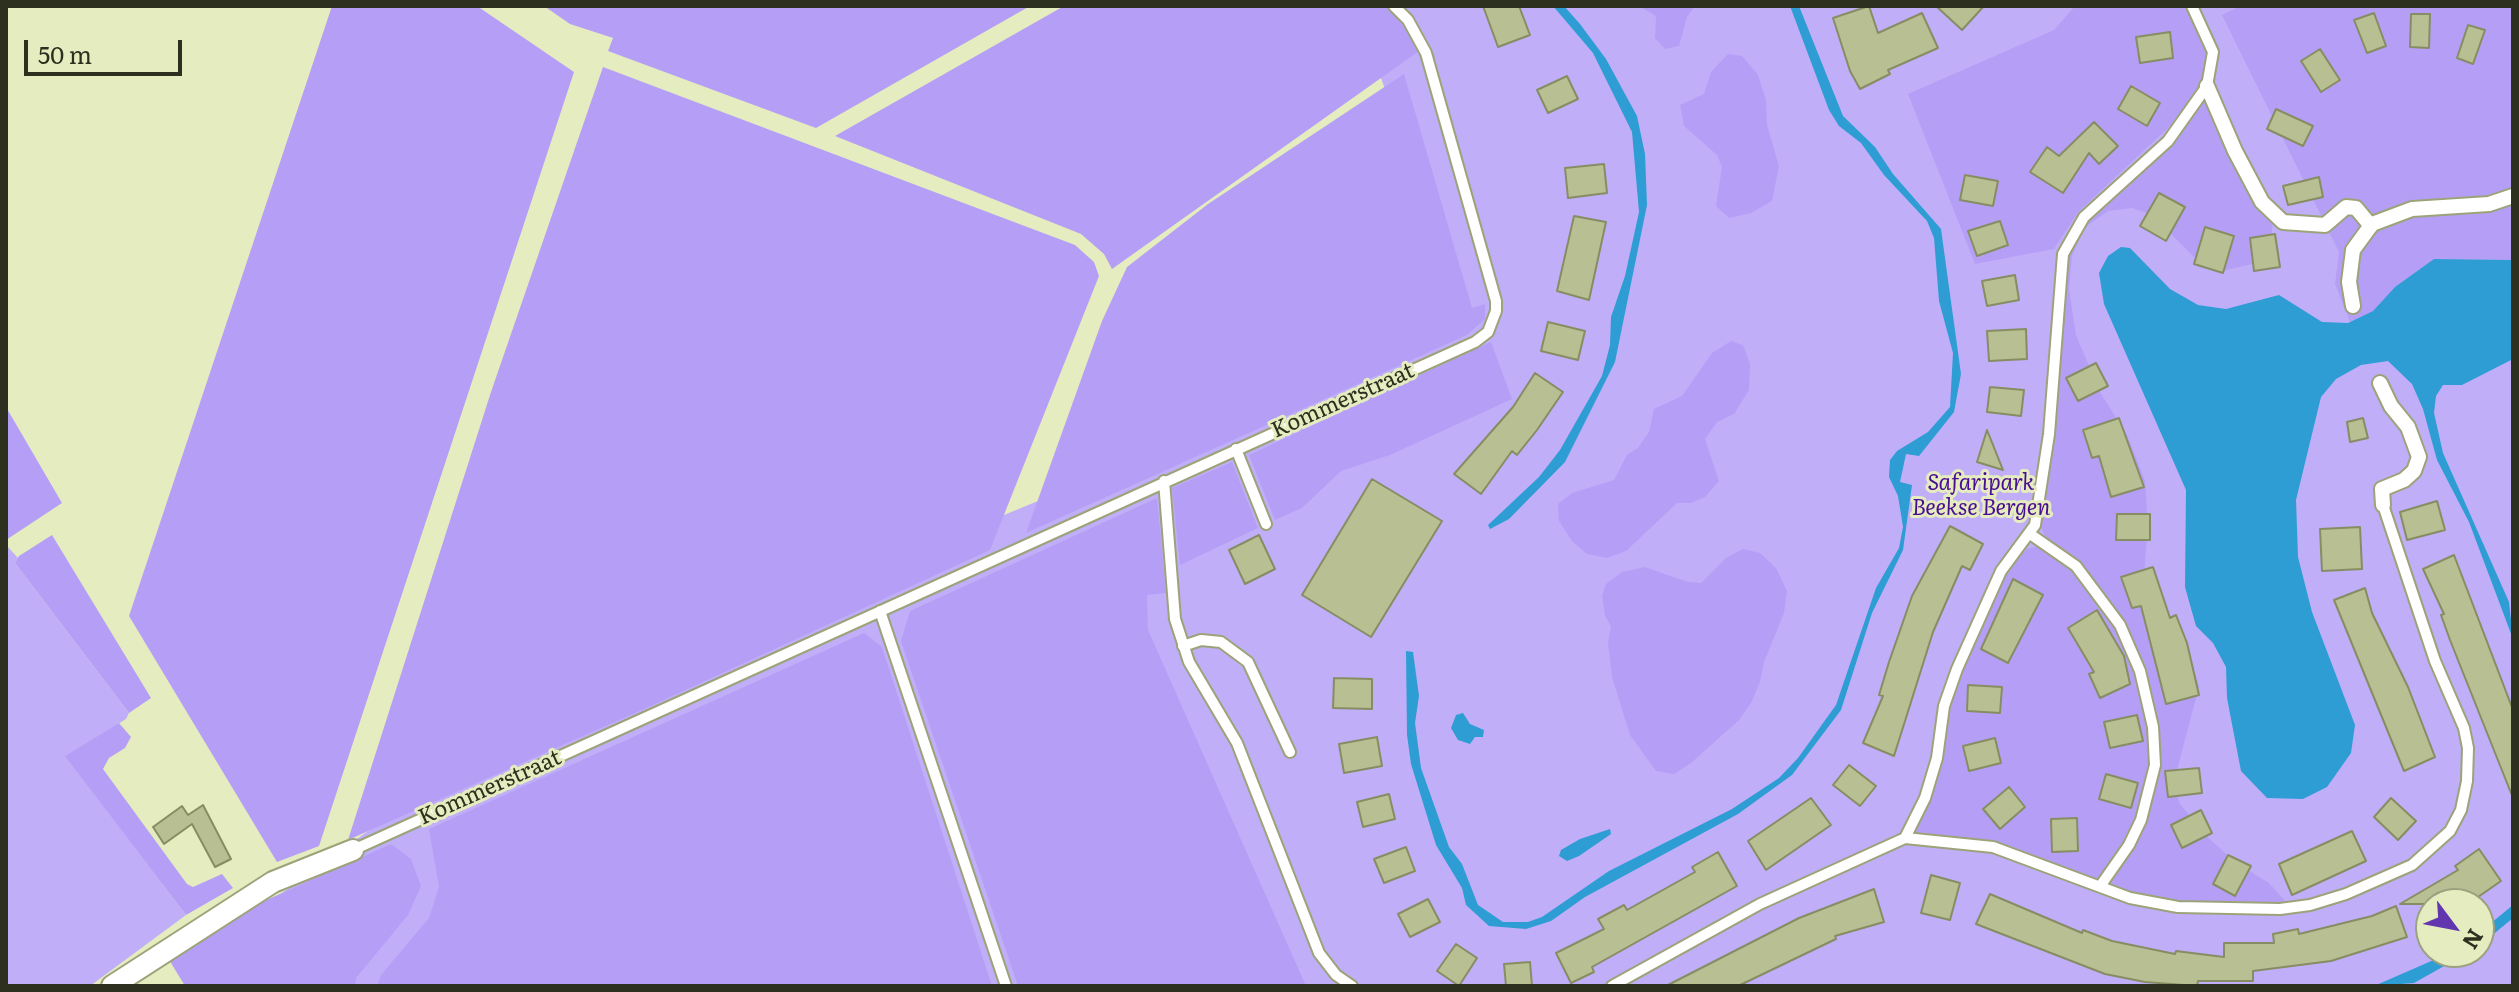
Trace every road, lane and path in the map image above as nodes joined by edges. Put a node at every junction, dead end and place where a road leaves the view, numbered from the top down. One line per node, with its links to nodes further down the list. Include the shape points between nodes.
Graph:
1 (1394, 6): 8 (lane, Kommerstraat, via 1426,53 1496,311 1488,332 1475,342)
2 (2192, 6): 3 (lane, via 2213,52)
3 (2207, 86): 5 (street, via 2256,191 2283,222 2325,225 2346,207 2356,208); 12 (lane, via 2168,141 2084,217 2063,254 2049,434)
4 (2513, 196): 5 (street, via 2489,204 2412,209)
5 (2371, 226): 6 (street, via 2353,250)
6 (2353, 306)
7 (2380, 383): 10 (street, via 2408,427 2419,457 2404,480 2382,489)
8 (1236, 449): 9 (lane, Kommerstraat); 11 (lane)
9 (1164, 481): 13 (lane, Kommerstraat); 14 (lane, via 1175,619)
10 (2383, 505): 18 (lane, via 2435,661 2464,728 2467,781 2450,831 2412,865 2387,878 2280,909 2178,907 2130,898)
11 (1266, 524)
12 (2030, 534): 16 (lane, via 2001,571 1957,669 1925,798); 18 (lane, via 2076,566 2120,625 2140,671 2153,727 2155,765 2141,820)
13 (880, 611): 17 (lane, Kommerstraat); 20 (lane)
14 (1183, 646): 15 (lane, via 1201,640 1221,642 1248,662); 21 (lane, via 1237,743 1319,953)
15 (1290, 752)
16 (1905, 838): 18 (lane, via 1993,847); 22 (lane, via 1760,904)
17 (353, 850): 19 (street, Kommerstraat, via 273,882)
18 (2101, 885)
19 (112, 986)
20 (1006, 986)
21 (1352, 986)
22 (1612, 986)

